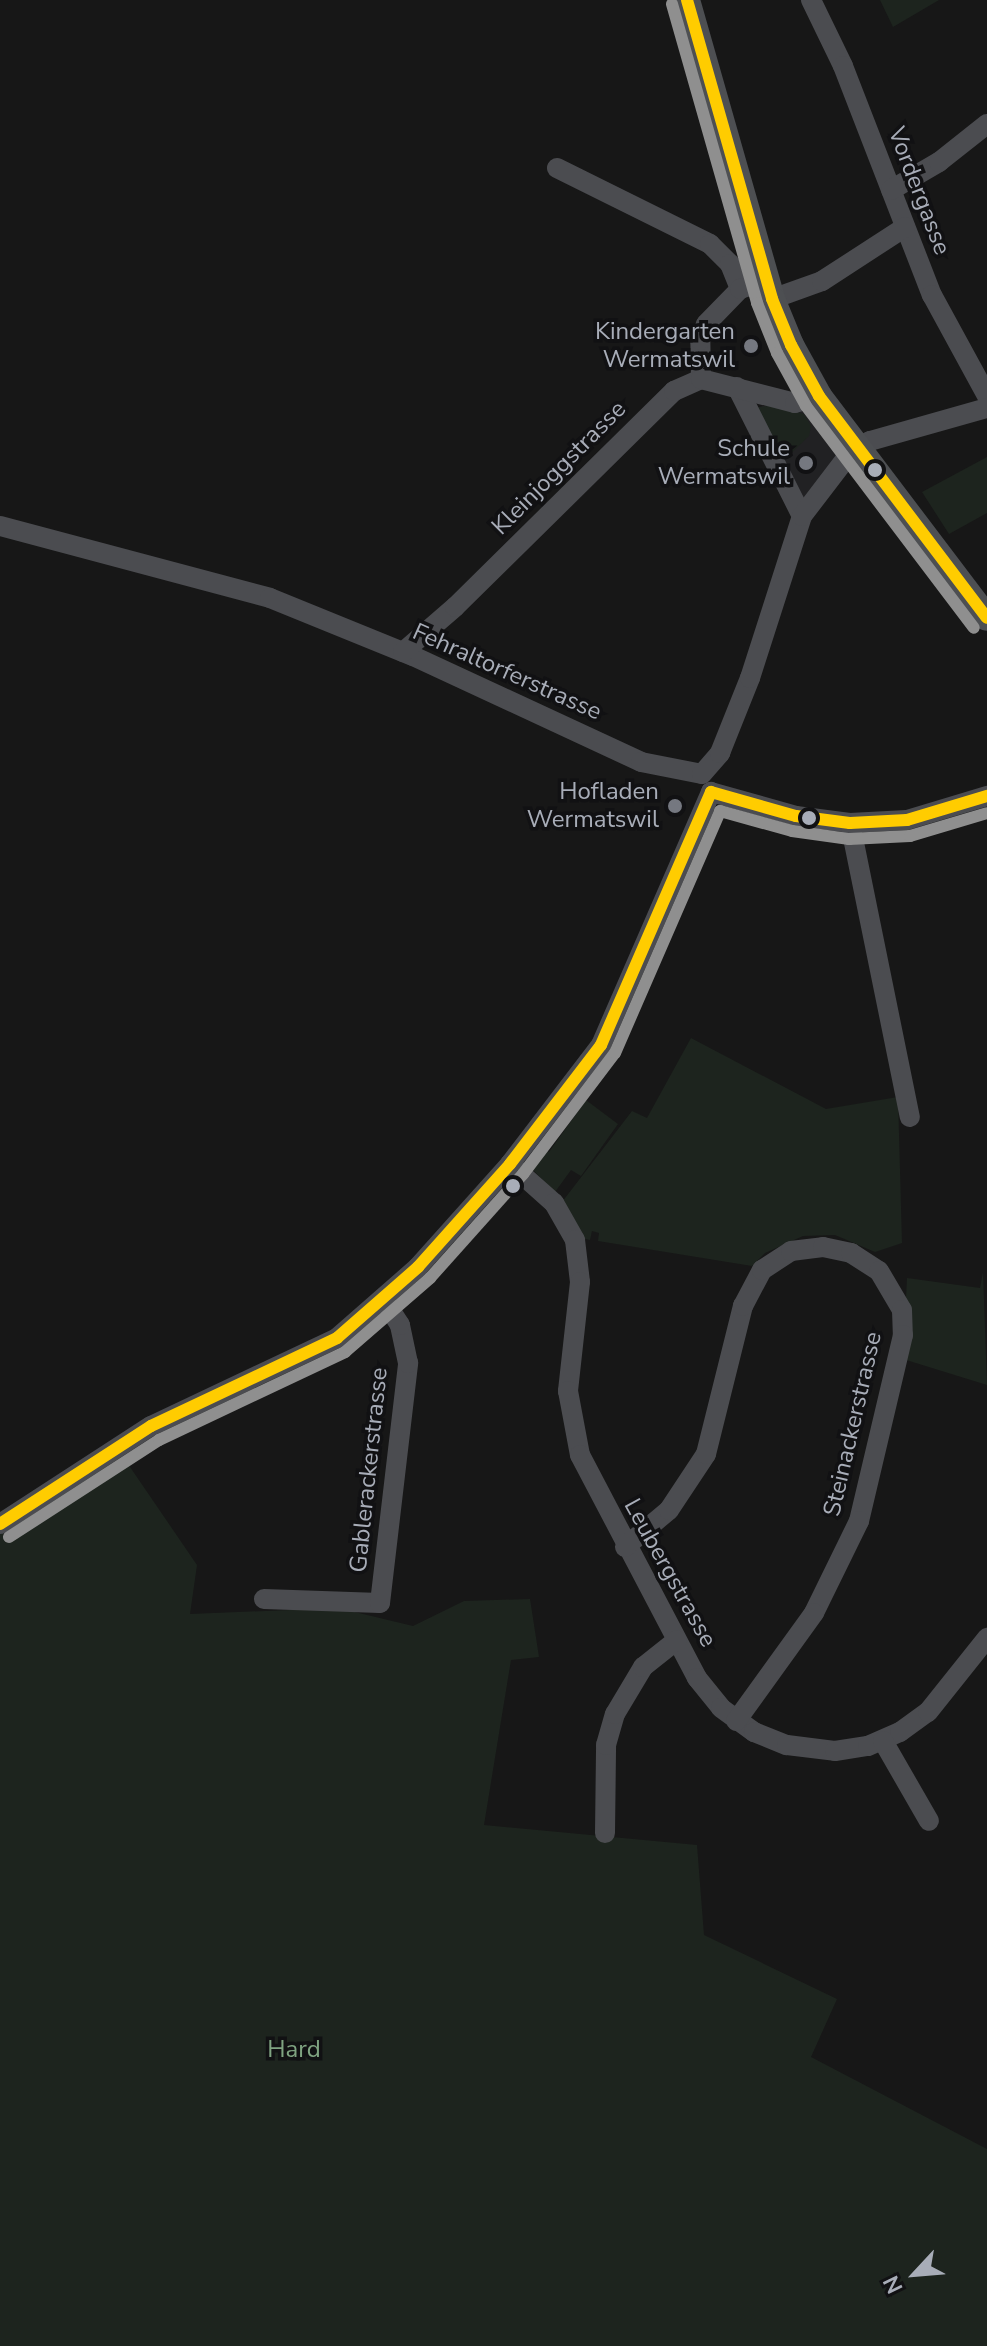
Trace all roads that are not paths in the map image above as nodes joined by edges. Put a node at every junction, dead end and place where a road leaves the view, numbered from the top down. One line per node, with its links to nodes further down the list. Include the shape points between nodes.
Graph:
1 (687, 0): 8 (main road)
2 (811, 0): 5 (street, Vordergasse)
3 (987, 124): 5 (street, via 939,162)
4 (557, 168): 7 (street, via 710,244 730,264)
5 (891, 190): 6 (street, Vordergasse)
6 (905, 227): 8 (street, via 822,281); 9 (street, Vordergasse, via 938,307)
7 (740, 289): 8 (street); 10 (street, via 702,331)
8 (769, 290): 13 (main road)
9 (976, 378): 14 (street, Vordergasse); 17 (street)
10 (701, 379): 11 (street); 22 (street, Kleinjoggstrasse, via 658,406)
11 (737, 387): 12 (street); 16 (street)
12 (766, 395): 13 (street, via 805,403); 16 (street)
13 (819, 396): 18 (main road)
14 (987, 396)
15 (987, 408): 17 (street)
16 (745, 409): 19 (street)
17 (963, 411): 18 (street)
18 (859, 447): 19 (street); 21 (main road)
19 (802, 516): 23 (street, via 750,678)
20 (0, 526): 22 (street, Fehraltorferstrasse, via 243,589)
21 (987, 618)
22 (403, 652): 23 (street, Fehraltorferstrasse, via 641,762)
23 (706, 783): 25 (street, Fehraltorferstrasse, via 796,816); 27 (street, via 601,1045)
24 (987, 796): 25 (street, Fehraltorferstrasse, via 907,820)
25 (850, 823): 26 (street)
26 (910, 1117)
27 (510, 1164): 28 (street); 30 (street, Leubergstrasse, via 554,1203 575,1240 580,1282 568,1375 572,1423 586,1472)
28 (384, 1300): 29 (street, via 337,1338 151,1426); 31 (street, Gablerackerstrasse, via 400,1325 408,1363 380,1603)
29 (0, 1524)
30 (625, 1547): 33 (street, Leubergstrasse); 34 (street, Steinackerstrasse, via 669,1510 706,1454 743,1306 762,1270 791,1251 823,1247 851,1253 879,1271 902,1310 903,1335 859,1521 814,1613)
31 (264, 1599)
32 (987, 1638): 35 (street, Leubergstrasse, via 928,1712)
33 (677, 1640): 34 (street, Leubergstrasse, via 708,1693); 37 (street, via 643,1667 615,1714 606,1745)
34 (736, 1721): 35 (street, Leubergstrasse, via 770,1740 804,1749 835,1751)
35 (883, 1741): 36 (street)
36 (929, 1821)
37 (605, 1833)

